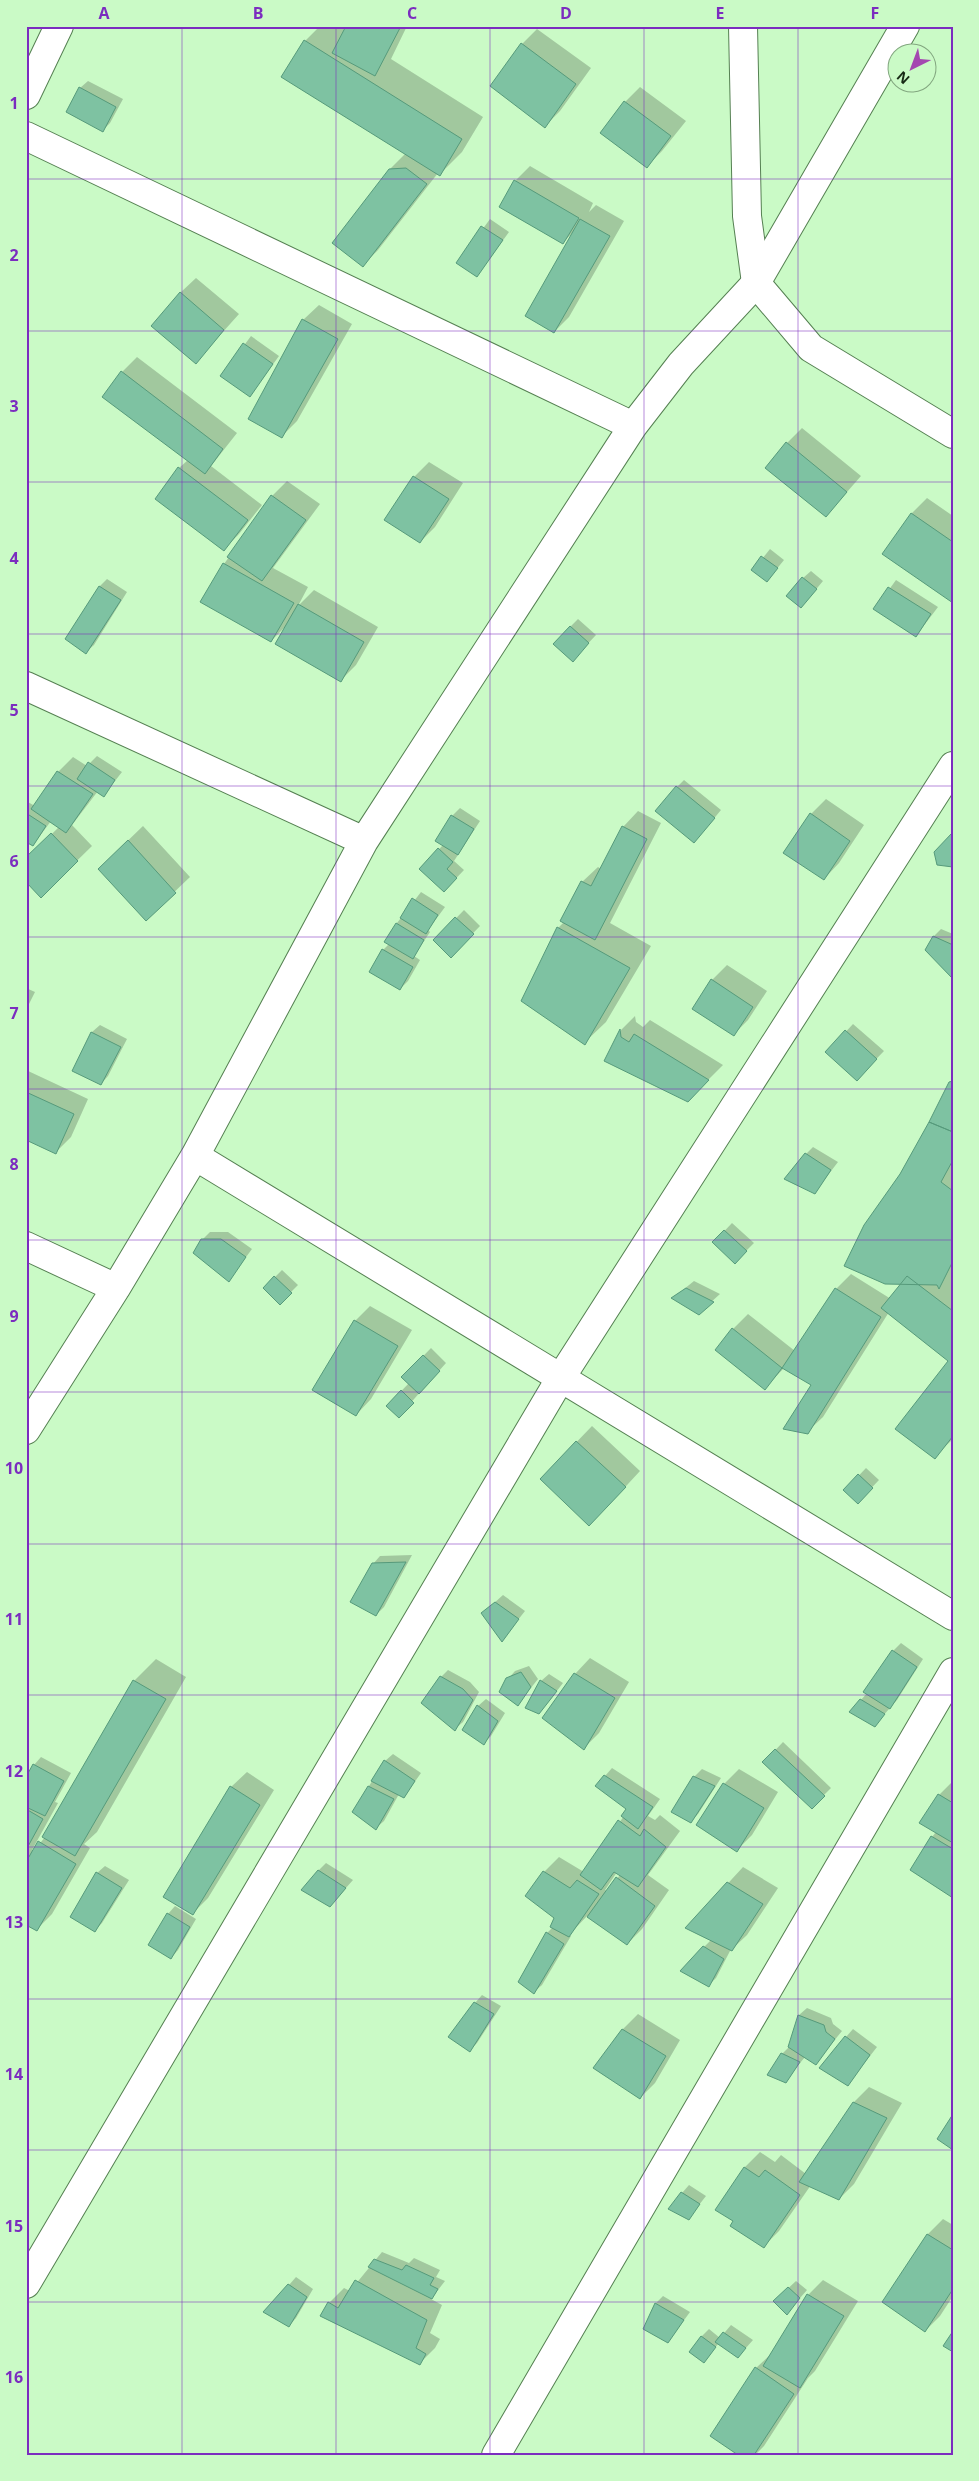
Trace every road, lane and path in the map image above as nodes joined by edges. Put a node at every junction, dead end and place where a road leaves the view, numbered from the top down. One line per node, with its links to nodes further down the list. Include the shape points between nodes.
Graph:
1 (59, 26): 4 (street)
2 (742, 26): 6 (street, via 747,216)
3 (905, 26): 6 (street)
4 (26, 95)
5 (26, 136): 7 (street)
6 (756, 283): 7 (street, via 681,364); 8 (street, via 811,348)
7 (633, 426): 11 (street)
8 (953, 434)
9 (26, 686): 11 (street)
10 (953, 766): 15 (street)
11 (364, 841): 12 (street)
12 (195, 1156): 14 (street); 15 (street)
13 (26, 1246): 14 (street)
14 (116, 1288): 16 (street)
15 (560, 1379): 17 (street); 19 (street)
16 (26, 1430)
17 (953, 1616)
18 (953, 1672): 20 (street)
19 (26, 2284)
20 (496, 2455)

